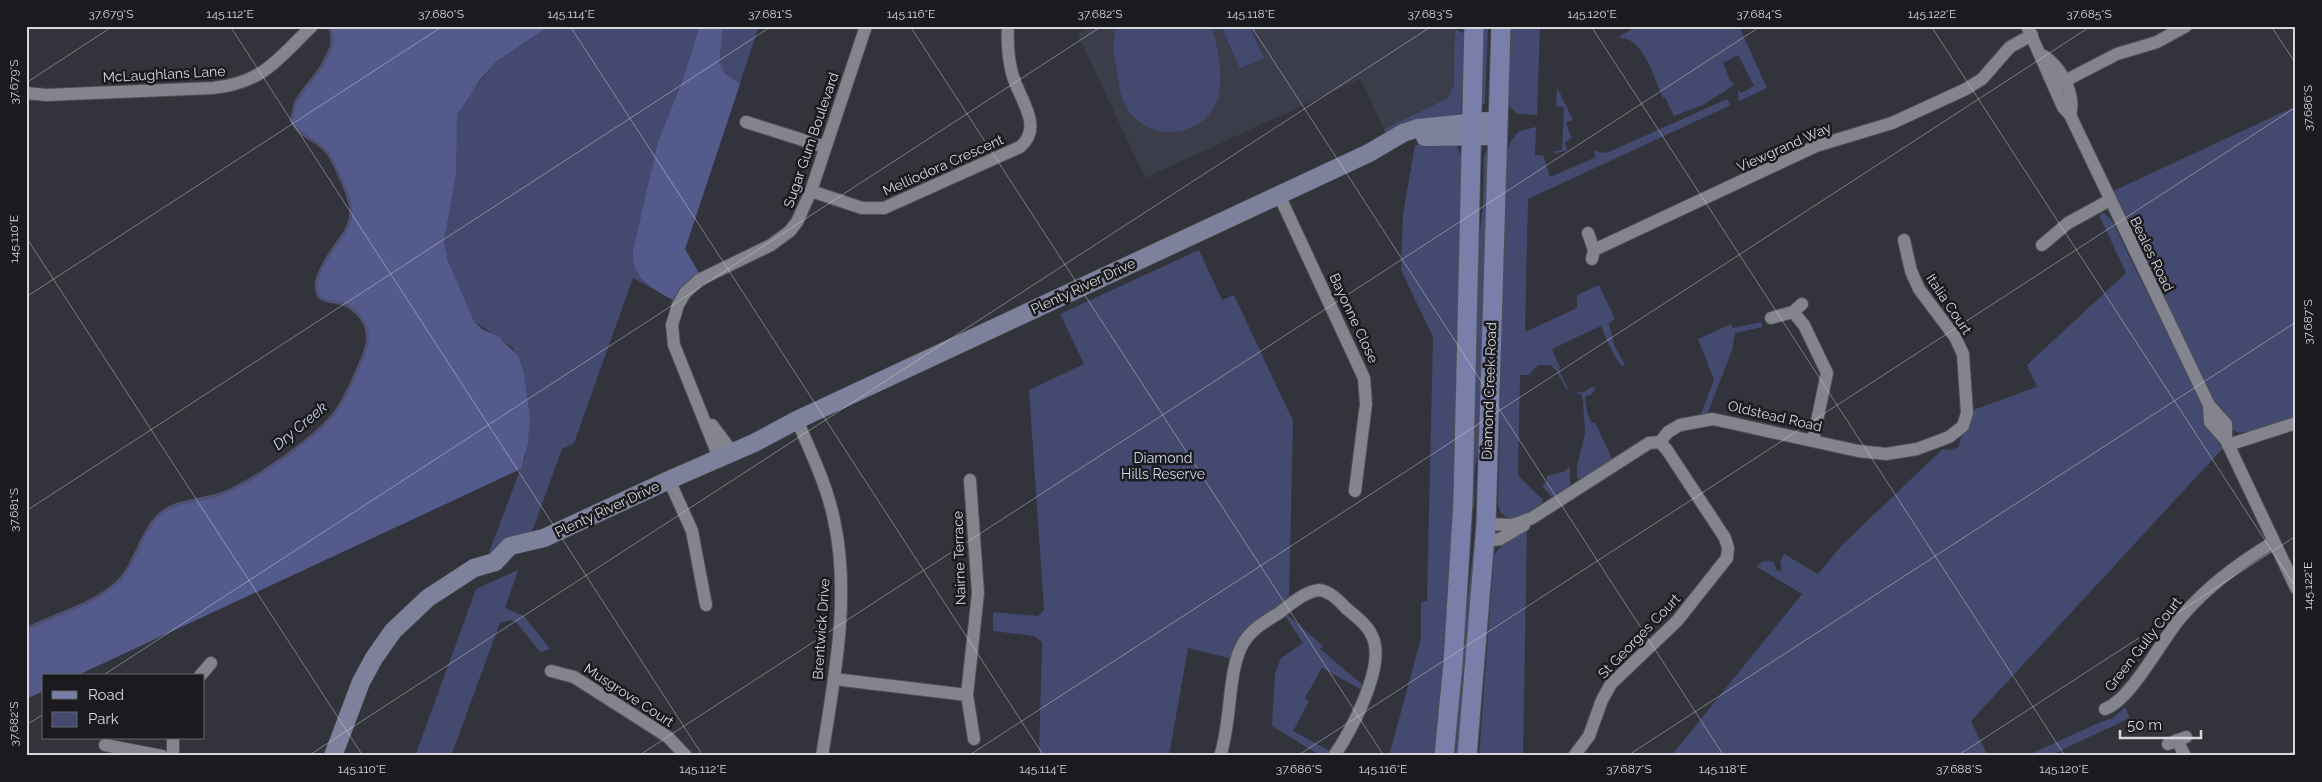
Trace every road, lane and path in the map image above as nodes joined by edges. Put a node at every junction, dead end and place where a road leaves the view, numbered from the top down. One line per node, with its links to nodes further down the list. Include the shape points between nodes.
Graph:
1 (312, 26): 9 (street, McLaughlans Lane, via 269,68 240,84 46,95)
2 (866, 26): 13 (street, Sugar Gum Boulevard)
3 (1008, 26): 14 (street, Melliodora Crescent, via 1010,68 1032,128 1020,148 884,208 862,208)
4 (1474, 26): 12 (main road, Diamond Creek Road)
5 (1501, 26): 11 (main road, Diamond Creek Road)
6 (2186, 26): 8 (street, via 2157,42 2117,54)
7 (2030, 31): 8 (street, Beales Road, via 2042,55 2050,60); 17 (street, Viewgrand Way, via 2010,47 1982,79 1892,123 1816,146 1593,255)
8 (2060, 84): 16 (street, Beales Road, via 2072,105 2070,115)
9 (26, 93)
10 (746, 122): 13 (street)
11 (1498, 128): 12 (street, Plenty River Drive); 32 (main road, Diamond Creek Road)
12 (1470, 129): 15 (street, Plenty River Drive, via 1398,142); 31 (main road, Diamond Creek Road)
13 (825, 147): 14 (street, Sugar Gum Boulevard)
14 (811, 191): 27 (street, Sugar Gum Boulevard, via 797,222 786,235 699,280 681,300 672,325 674,345)
15 (1280, 195): 21 (street, Plenty River Drive); 30 (street, Bayonne Close, via 1364,378 1366,404)
16 (2110, 200): 19 (street, via 2068,223); 26 (street, Beales Road, via 2209,405 2226,424)
17 (1588, 233)
18 (1904, 240): 23 (street, Italia Court, via 1919,289 1955,337 1963,354 1967,413 1963,426)
19 (2042, 245)
20 (1771, 318): 24 (street, via 1797,308 1827,373)
21 (797, 420): 27 (street, Plenty River Drive, via 765,429); 39 (street, Brentwick Drive, via 820,472 837,540 840,613)
22 (2296, 423): 26 (street)
23 (1949, 437): 24 (street, Oldstead Road, via 1912,450 1886,454)
24 (1813, 440): 25 (street, Oldstead Road, via 1713,418 1680,425)
25 (1660, 442): 32 (street, Oldstead Road, via 1649,443 1509,535 1500,539); 55 (street, St Georges Court, via 1726,538 1727,558 1667,633 1611,684 1589,736)
26 (2227, 442): 33 (street, Beales Road)
27 (723, 450): 28 (street, Plenty River Drive, via 689,465)
28 (669, 480): 35 (street, via 692,531); 48 (street, Plenty River Drive, via 544,538 510,546 495,562 474,568 416,607 382,646 361,682)
29 (970, 480): 40 (street, Nairne Terrace, via 978,593)
30 (1355, 491)
31 (1462, 530): 32 (main road, via 1469,538); 53 (main road, Diamond Creek Road)
32 (1485, 532): 54 (main road, Diamond Creek Road)
33 (2274, 542): 34 (street, Beales Road); 41 (street, Green Gully Court, via 2232,569 2199,597 2164,638 2129,691)
34 (2296, 588)
35 (706, 605)
36 (211, 663): 38 (street)
37 (551, 671): 49 (street, Musgrove Court, via 574,677 668,737)
38 (202, 674)
39 (834, 679): 40 (street); 50 (street, Brentwick Drive)
40 (967, 695): 42 (street, Nairne Terrace)
41 (2105, 708)
42 (974, 739)
43 (172, 740): 47 (street)
44 (2177, 740): 56 (street)
45 (105, 745): 46 (street)
46 (162, 756)
47 (173, 756)
48 (333, 756)
49 (686, 756)
50 (822, 756)
51 (1220, 756): 52 (street, via 1228,730 1237,658 1244,642 1258,627 1306,594 1319,590 1327,592 1360,619 1370,632 1375,648 1375,661 1361,708)
52 (1334, 756)
53 (1444, 756)
54 (1467, 756)
55 (1574, 756)
56 (2185, 756)

